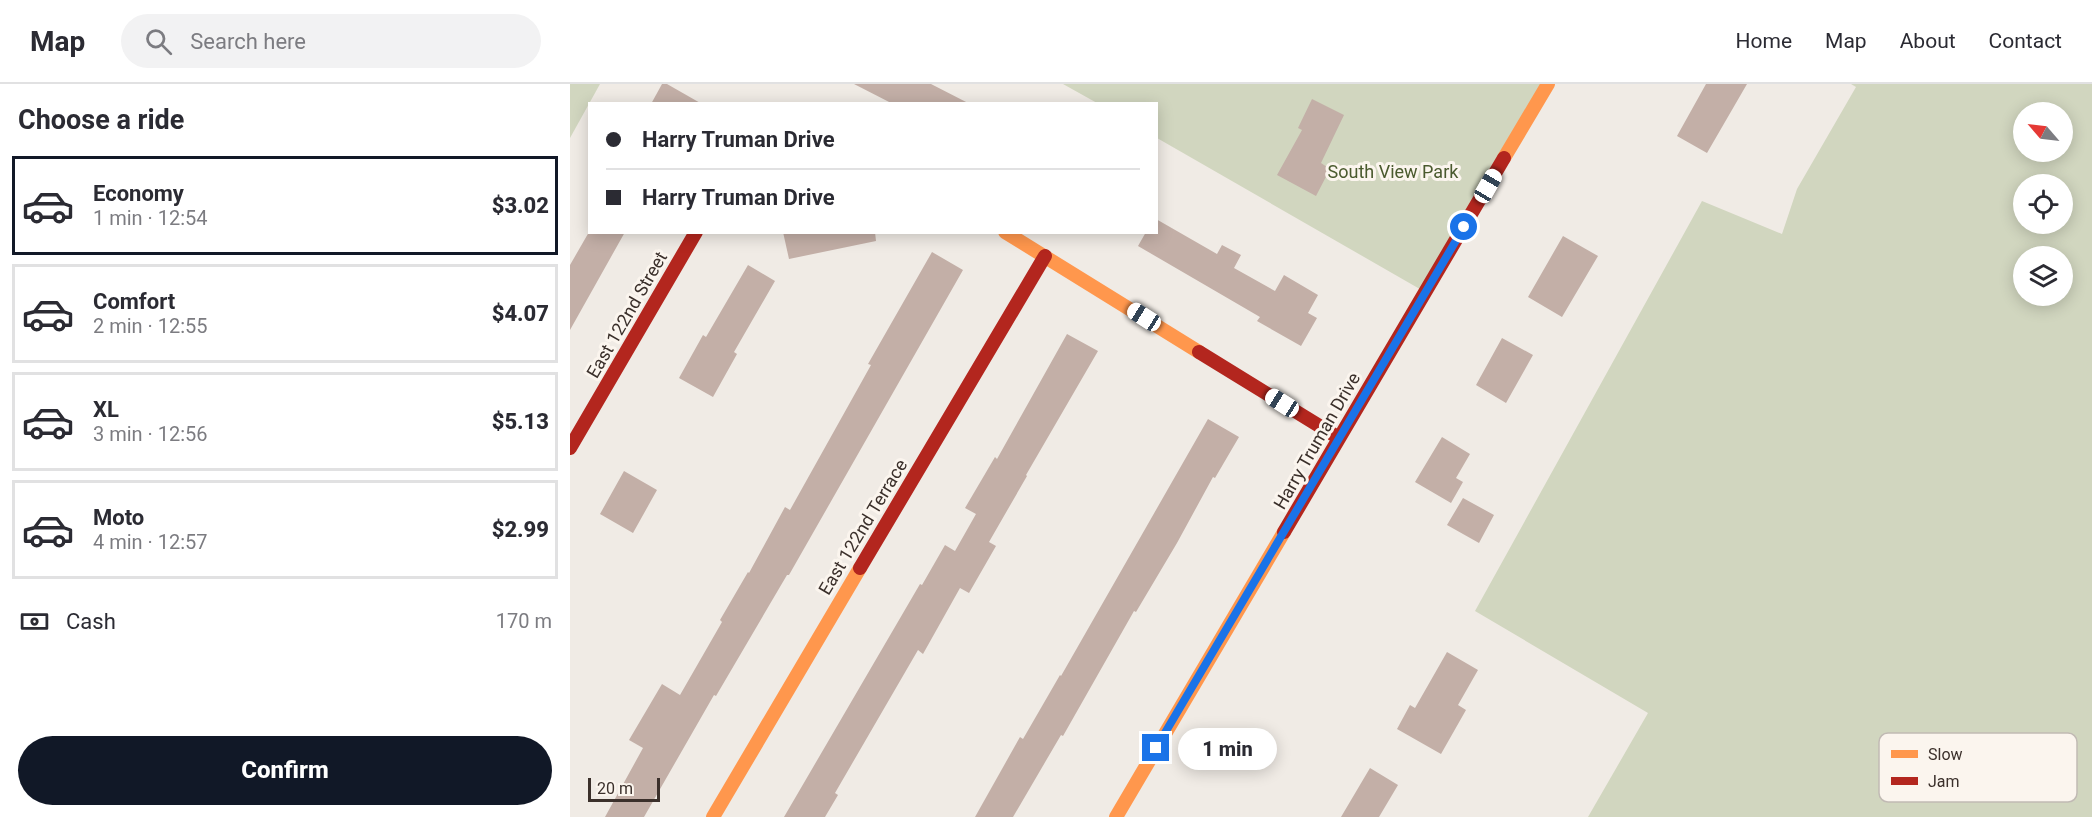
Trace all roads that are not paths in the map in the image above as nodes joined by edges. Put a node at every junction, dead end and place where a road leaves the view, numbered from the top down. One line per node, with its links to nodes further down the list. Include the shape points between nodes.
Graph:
1 (1548, 84): 5 (street, Harry Truman Drive)
2 (695, 234): 6 (street, East 122nd Street)
3 (1008, 234): 4 (street)
4 (1045, 256): 5 (street); 7 (street, East 122nd Terrace)
5 (1339, 438): 8 (street, Harry Truman Drive)
6 (570, 448)
7 (713, 817)
8 (1116, 817)

